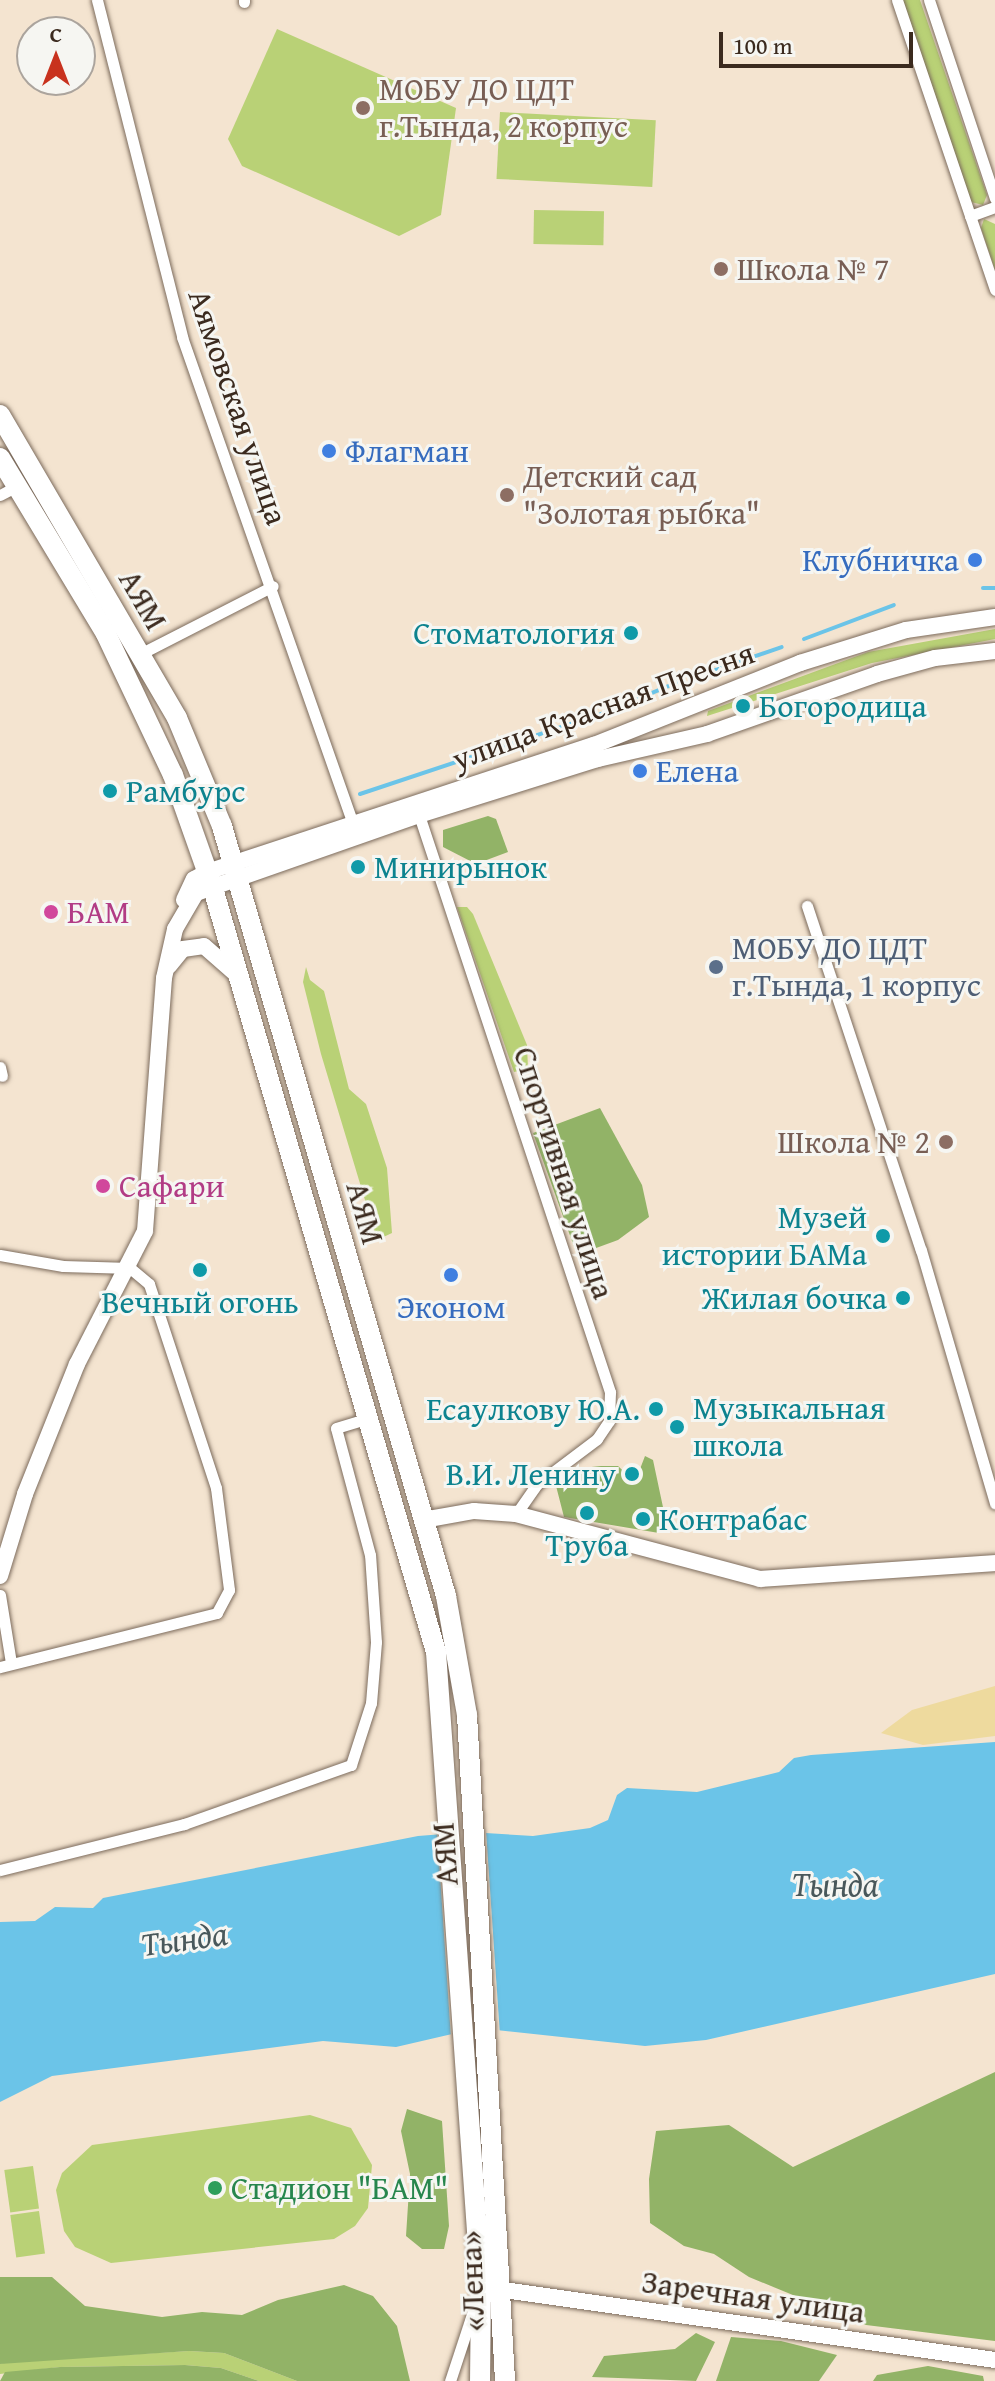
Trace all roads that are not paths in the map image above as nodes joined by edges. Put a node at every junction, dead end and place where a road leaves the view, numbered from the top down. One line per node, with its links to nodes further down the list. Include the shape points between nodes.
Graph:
1 (97, 0): 11 (street, Аямовская улица, via 182,337)
2 (897, 0): 6 (street)
3 (929, 0): 4 (street)
4 (995, 198)
5 (995, 207): 6 (street)
6 (970, 216): 7 (street)
7 (995, 290)
8 (0, 415): 14 (highway, АЯМ)
9 (0, 458): 10 (highway, АЯМ)
10 (8, 491): 18 (highway, АЯМ, via 112,645 173,775)
11 (273, 586): 14 (street); 16 (street, Аямовская улица)
12 (995, 617): 16 (street, улица Красная Пресня, via 906,630 826,654 594,745)
13 (995, 651): 15 (street, улица Красная Пресня, via 935,658 877,674 707,734 598,759)
14 (140, 654): 17 (highway, АЯМ, via 200,767)
15 (419, 815): 17 (street, улица Красная Пресня); 26 (street, Спортивная улица, via 610,1392 609,1421 597,1439 537,1484)
16 (353, 824): 17 (street, улица Красная Пресня)
17 (236, 869): 18 (street); 27 (highway, АЯМ)
18 (209, 878): 20 (highway, АЯМ); 21 (street, via 175,929)
19 (807, 906): 25 (street, via 921,1250)
20 (238, 977): 21 (street, via 216,953 197,945 179,951); 24 (highway, АЯМ)
21 (164, 978): 23 (street, via 147,1213)
22 (0, 1255): 23 (street, via 72,1267)
23 (130, 1268): 29 (street, via 77,1364 25,1494); 31 (street, via 142,1275 157,1300 216,1488 228,1600 217,1613 159,1630)
24 (366, 1419): 32 (street, via 336,1428 370,1555 376,1642 371,1703 351,1765 184,1824); 34 (highway, АЯМ, via 436,1652)
25 (995, 1503)
26 (516, 1514): 27 (street, via 474,1511); 28 (street, via 760,1579)
27 (423, 1520): 33 (highway, АЯМ, via 459,1650)
28 (995, 1563)
29 (0, 1576)
30 (0, 1595): 31 (street)
31 (6, 1665)
32 (0, 1870)
33 (491, 2083): 35 (highway, «Лена»)
34 (467, 2085): 36 (highway, «Лена»)
35 (503, 2287): 36 (street, Заречная улица); 37 (street, Заречная улица); 40 (highway, «Лена»)
36 (481, 2288): 38 (street); 39 (highway, «Лена»)
37 (995, 2360)
38 (450, 2381)
39 (480, 2381)
40 (505, 2381)

